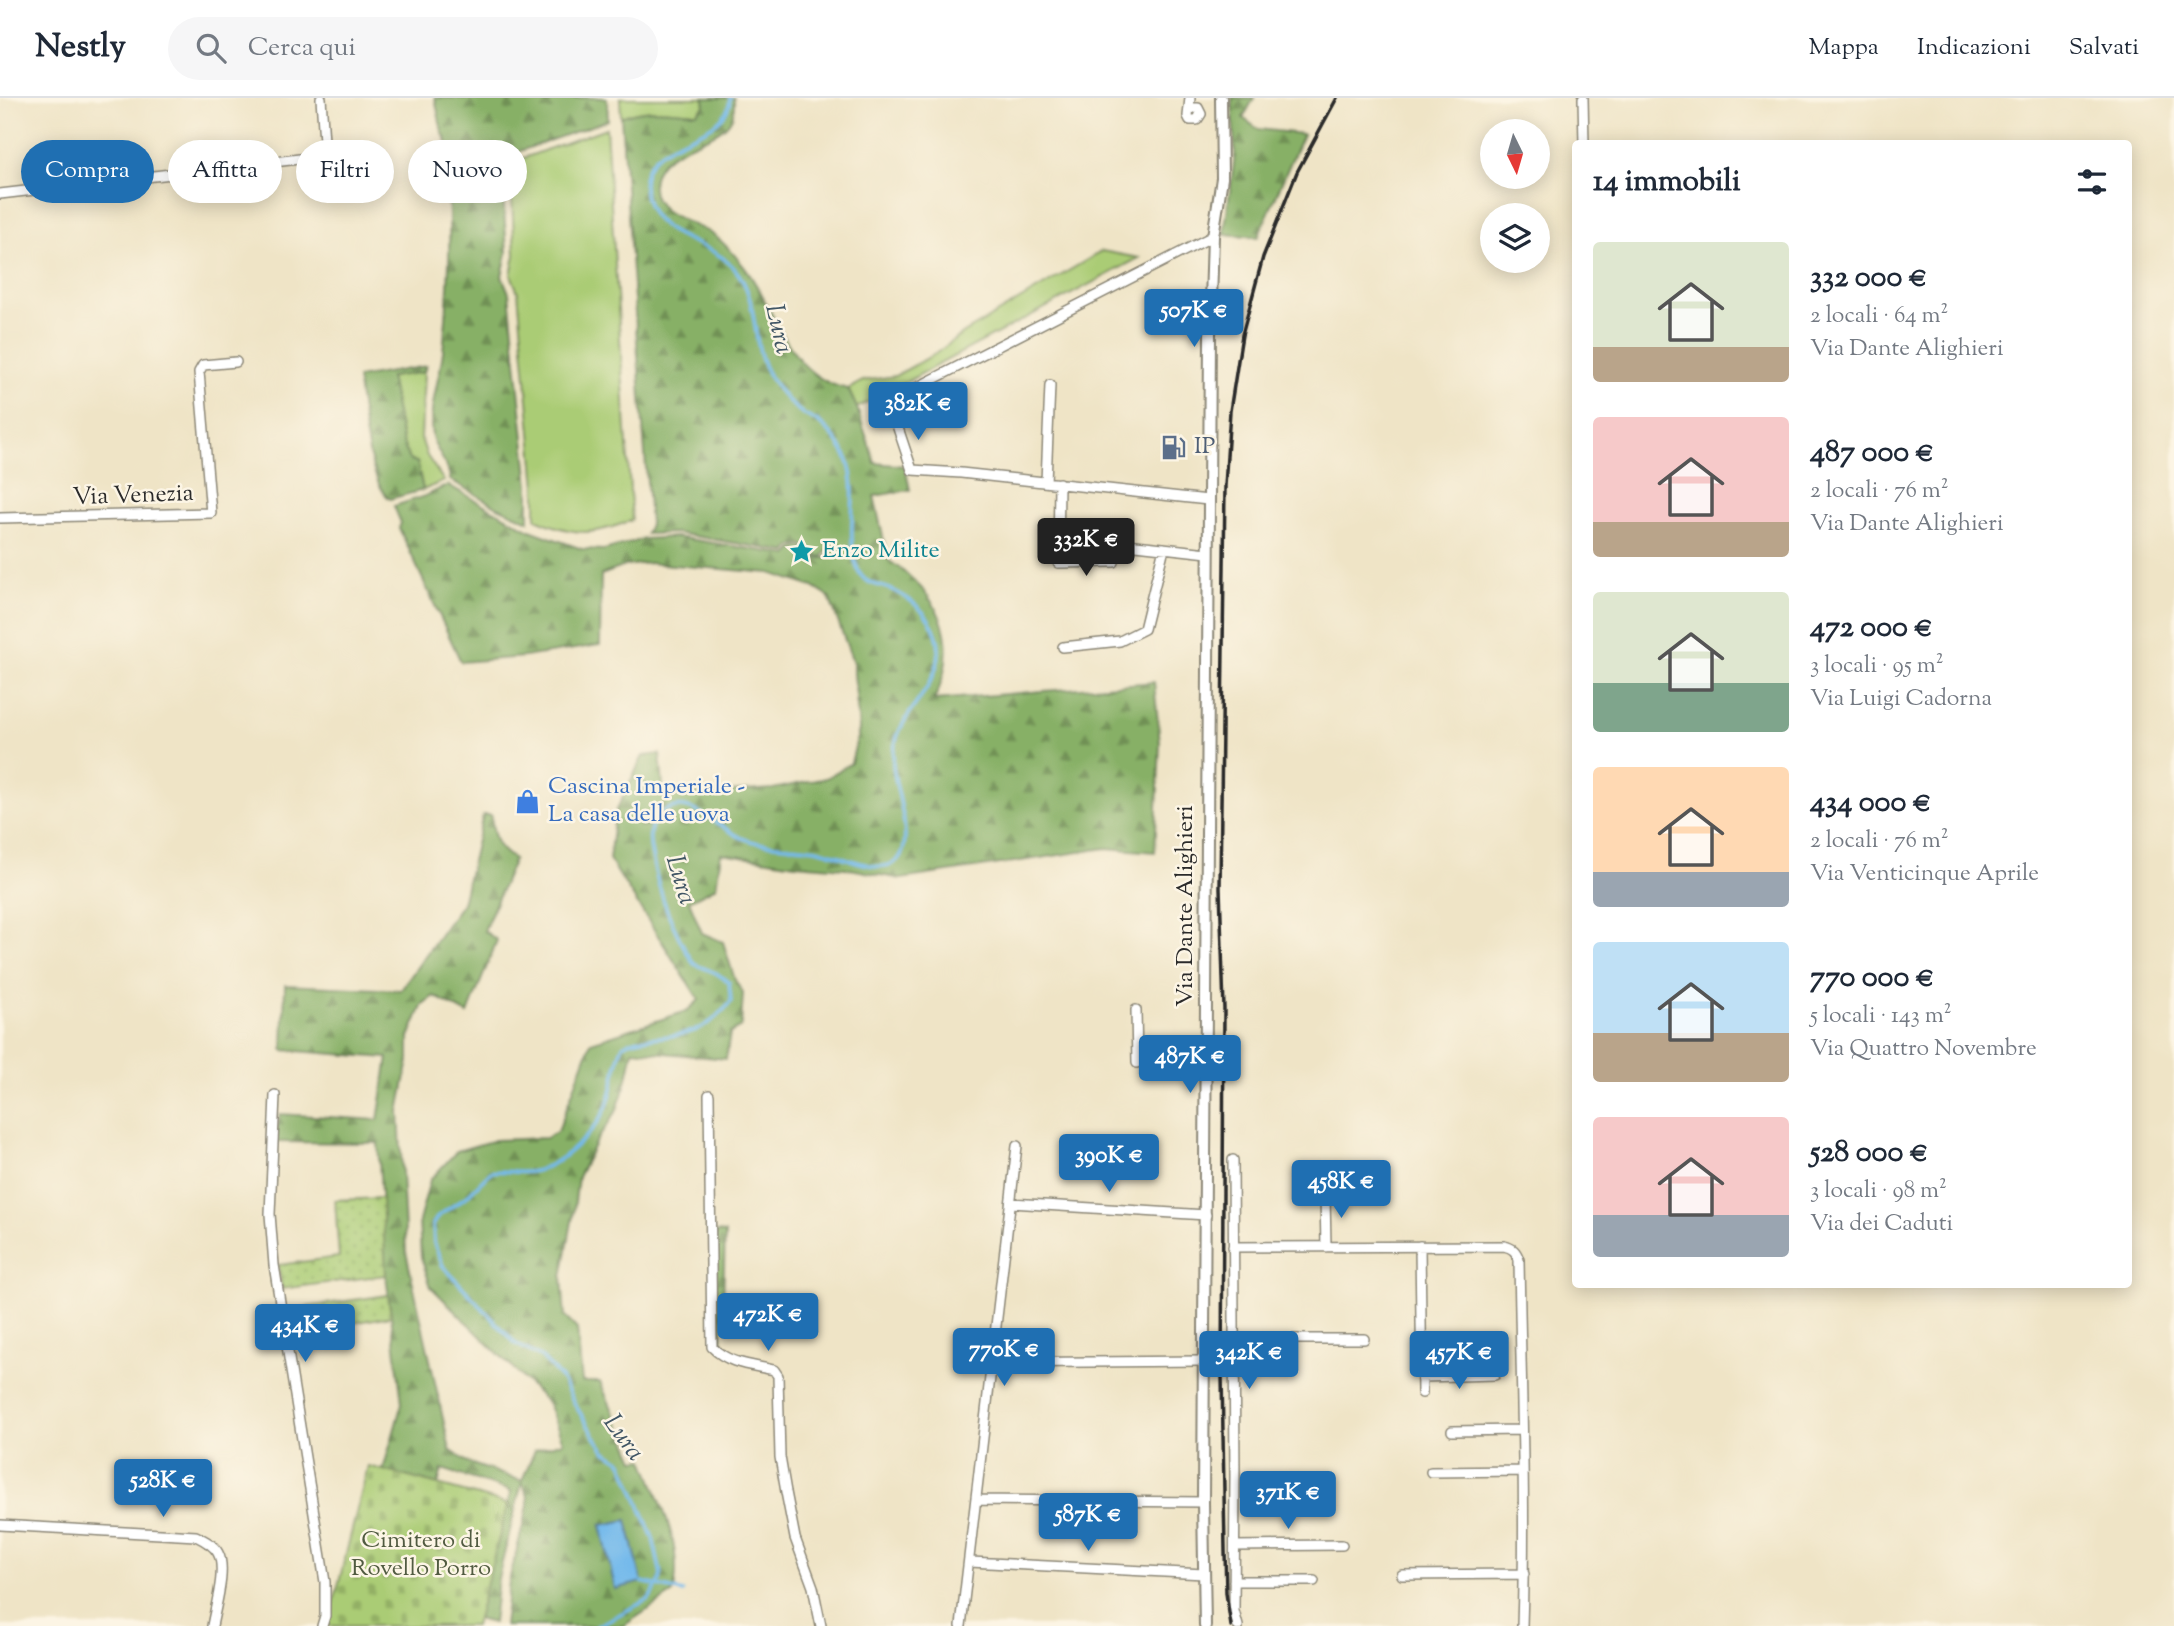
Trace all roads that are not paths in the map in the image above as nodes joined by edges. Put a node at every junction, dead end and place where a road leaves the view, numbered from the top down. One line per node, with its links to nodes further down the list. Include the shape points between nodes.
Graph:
1 (321, 98): 5 (street, via 325,156)
2 (1221, 98): 6 (street, Via Dante Alighieri, via 1222,178)
3 (1583, 98): 4 (street)
4 (1584, 140)
5 (0, 194)
6 (1213, 236): 9 (street, via 890,404 912,470); 11 (street, Via Dante Alighieri)
7 (236, 362): 12 (street, Via Venezia, via 203,365 199,372 211,513)
8 (1050, 385): 9 (street)
9 (1046, 482): 10 (street)
10 (1059, 483): 11 (street); 13 (street, via 1058,563 1114,562 1118,543)
11 (1208, 500): 14 (street, Via Dante Alighieri)
12 (0, 518)
13 (1164, 548): 14 (street); 15 (street, via 1144,629 1120,641)
14 (1208, 558): 24 (street, Via Dante Alighieri)
15 (1063, 647)
16 (1136, 1010): 17 (street)
17 (1137, 1063)
18 (275, 1095): 51 (street, via 270,1214 274,1265 325,1582)
19 (709, 1095): 52 (street, via 712,1348 732,1360 774,1370 778,1376 780,1457 786,1492)
20 (1017, 1146): 23 (street)
21 (1233, 1160): 26 (street)
22 (1325, 1194): 27 (street)
23 (1011, 1203): 24 (street); 31 (street)
24 (1206, 1215): 30 (street, Via Dante Alighieri)
25 (1420, 1246): 27 (street); 33 (street); 35 (street, via 1504,1246 1517,1253)
26 (1233, 1247): 27 (street); 28 (street)
27 (1326, 1247)
28 (1234, 1339): 29 (street); 43 (street)
29 (1364, 1339)
30 (1203, 1361): 31 (street); 40 (street, Via Dante Alighieri)
31 (992, 1363): 39 (street)
32 (1495, 1375): 33 (street)
33 (1422, 1377): 34 (street)
34 (1422, 1393)
35 (1522, 1430): 36 (street); 37 (street)
36 (1451, 1431)
37 (1522, 1471): 38 (street); 46 (street)
38 (1431, 1472)
39 (976, 1500): 40 (street); 44 (street)
40 (1203, 1502): 45 (street, Via Dante Alighieri)
41 (0, 1525): 50 (street, via 196,1536 219,1553 222,1568)
42 (1342, 1545): 43 (street)
43 (1235, 1546): 48 (street)
44 (970, 1562): 45 (street); 53 (street)
45 (1204, 1574): 54 (street, Via Dante Alighieri)
46 (1524, 1574): 47 (street); 56 (street)
47 (1402, 1575)
48 (1234, 1581): 49 (street); 55 (street)
49 (1314, 1581)
50 (212, 1626)
51 (322, 1626)
52 (821, 1626)
53 (961, 1626)
54 (1205, 1626)
55 (1238, 1626)
56 (1522, 1626)

